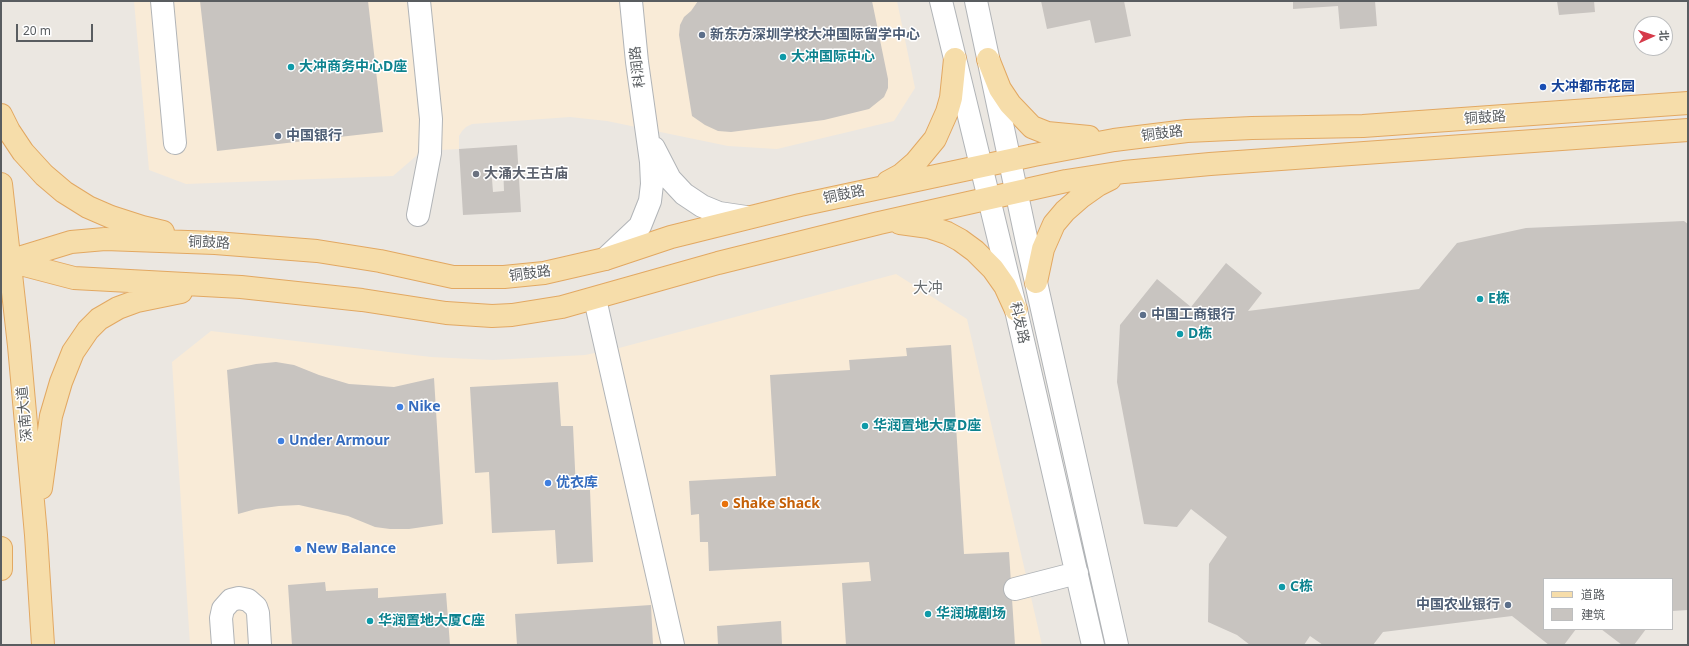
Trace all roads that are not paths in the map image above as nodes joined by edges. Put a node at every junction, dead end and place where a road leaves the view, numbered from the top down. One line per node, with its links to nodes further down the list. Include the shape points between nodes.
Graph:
1 (162, 1): 13 (street)
2 (419, 1): 21 (street, via 431,119 430,153)
3 (631, 1): 11 (street, 科润路)
4 (941, 1): 6 (street, 科发路)
5 (976, 1): 7 (street, 科发路)
6 (955, 59): 15 (street, 科发路); 18 (main road, via 951,98 935,139 901,175)
7 (988, 59): 12 (main road, via 1000,89 1010,104 1032,127 1062,135); 14 (street, 科发路)
8 (1688, 103): 12 (main road, 铜鼓路, via 1363,126 1187,131)
9 (1, 115): 24 (main road, via 8,132 44,175 88,207 142,228)
10 (1688, 130): 16 (main road, 铜鼓路, via 1226,162)
11 (647, 132): 22 (street, via 670,179 684,194 719,213); 25 (street, 科润路, via 652,184 646,215 640,226)
12 (1114, 140): 14 (main road, 铜鼓路)
13 (175, 143)
14 (1009, 160): 15 (main road, 铜鼓路); 19 (street, 科发路)
15 (981, 166): 18 (main road, 铜鼓路); 20 (street, 科发路)
16 (1124, 172): 19 (main road, 铜鼓路); 27 (main road, via 1098,184 1081,196 1054,224 1043,249)
17 (1, 184): 26 (main road, 深南大道)
18 (878, 188): 22 (main road, 铜鼓路)
19 (1016, 192): 20 (main road, 铜鼓路); 27 (street, 科发路)
20 (989, 198): 23 (main road, 铜鼓路); 30 (street, 科发路)
21 (418, 215)
22 (746, 217): 25 (main road, 铜鼓路, via 671,237)
23 (879, 222): 29 (main road, 铜鼓路, via 718,263); 30 (main road, via 929,227 960,240 993,269 1005,286)
24 (215, 243): 25 (main road, 铜鼓路, via 317,251 380,261 453,277 476,278 504,278 544,273); 26 (main road, 铜鼓路, via 105,239 71,242)
25 (605, 259)
26 (5, 261): 28 (main road, 铜鼓路, via 74,278); 31 (main road, 深南大道, via 19,346)
27 (1036, 282): 41 (street, 科发路)
28 (232, 287): 29 (main road, 铜鼓路, via 355,299 446,313 492,316 534,313); 31 (main road, via 190,291 137,301 99,319 88,330 73,352 51,416)
29 (595, 299): 39 (street)
30 (1016, 310): 34 (street, 科发路)
31 (36, 535): 36 (main road, 深南大道)
32 (1, 548): 33 (main road)
33 (1, 569)
34 (1077, 573): 35 (street); 40 (street, 科发路)
35 (1015, 589)
36 (43, 645)
37 (223, 645): 38 (street, via 222,609 231,600 239,598 248,600 256,608)
38 (260, 645)
39 (673, 645)
40 (1093, 645)
41 (1117, 645)

